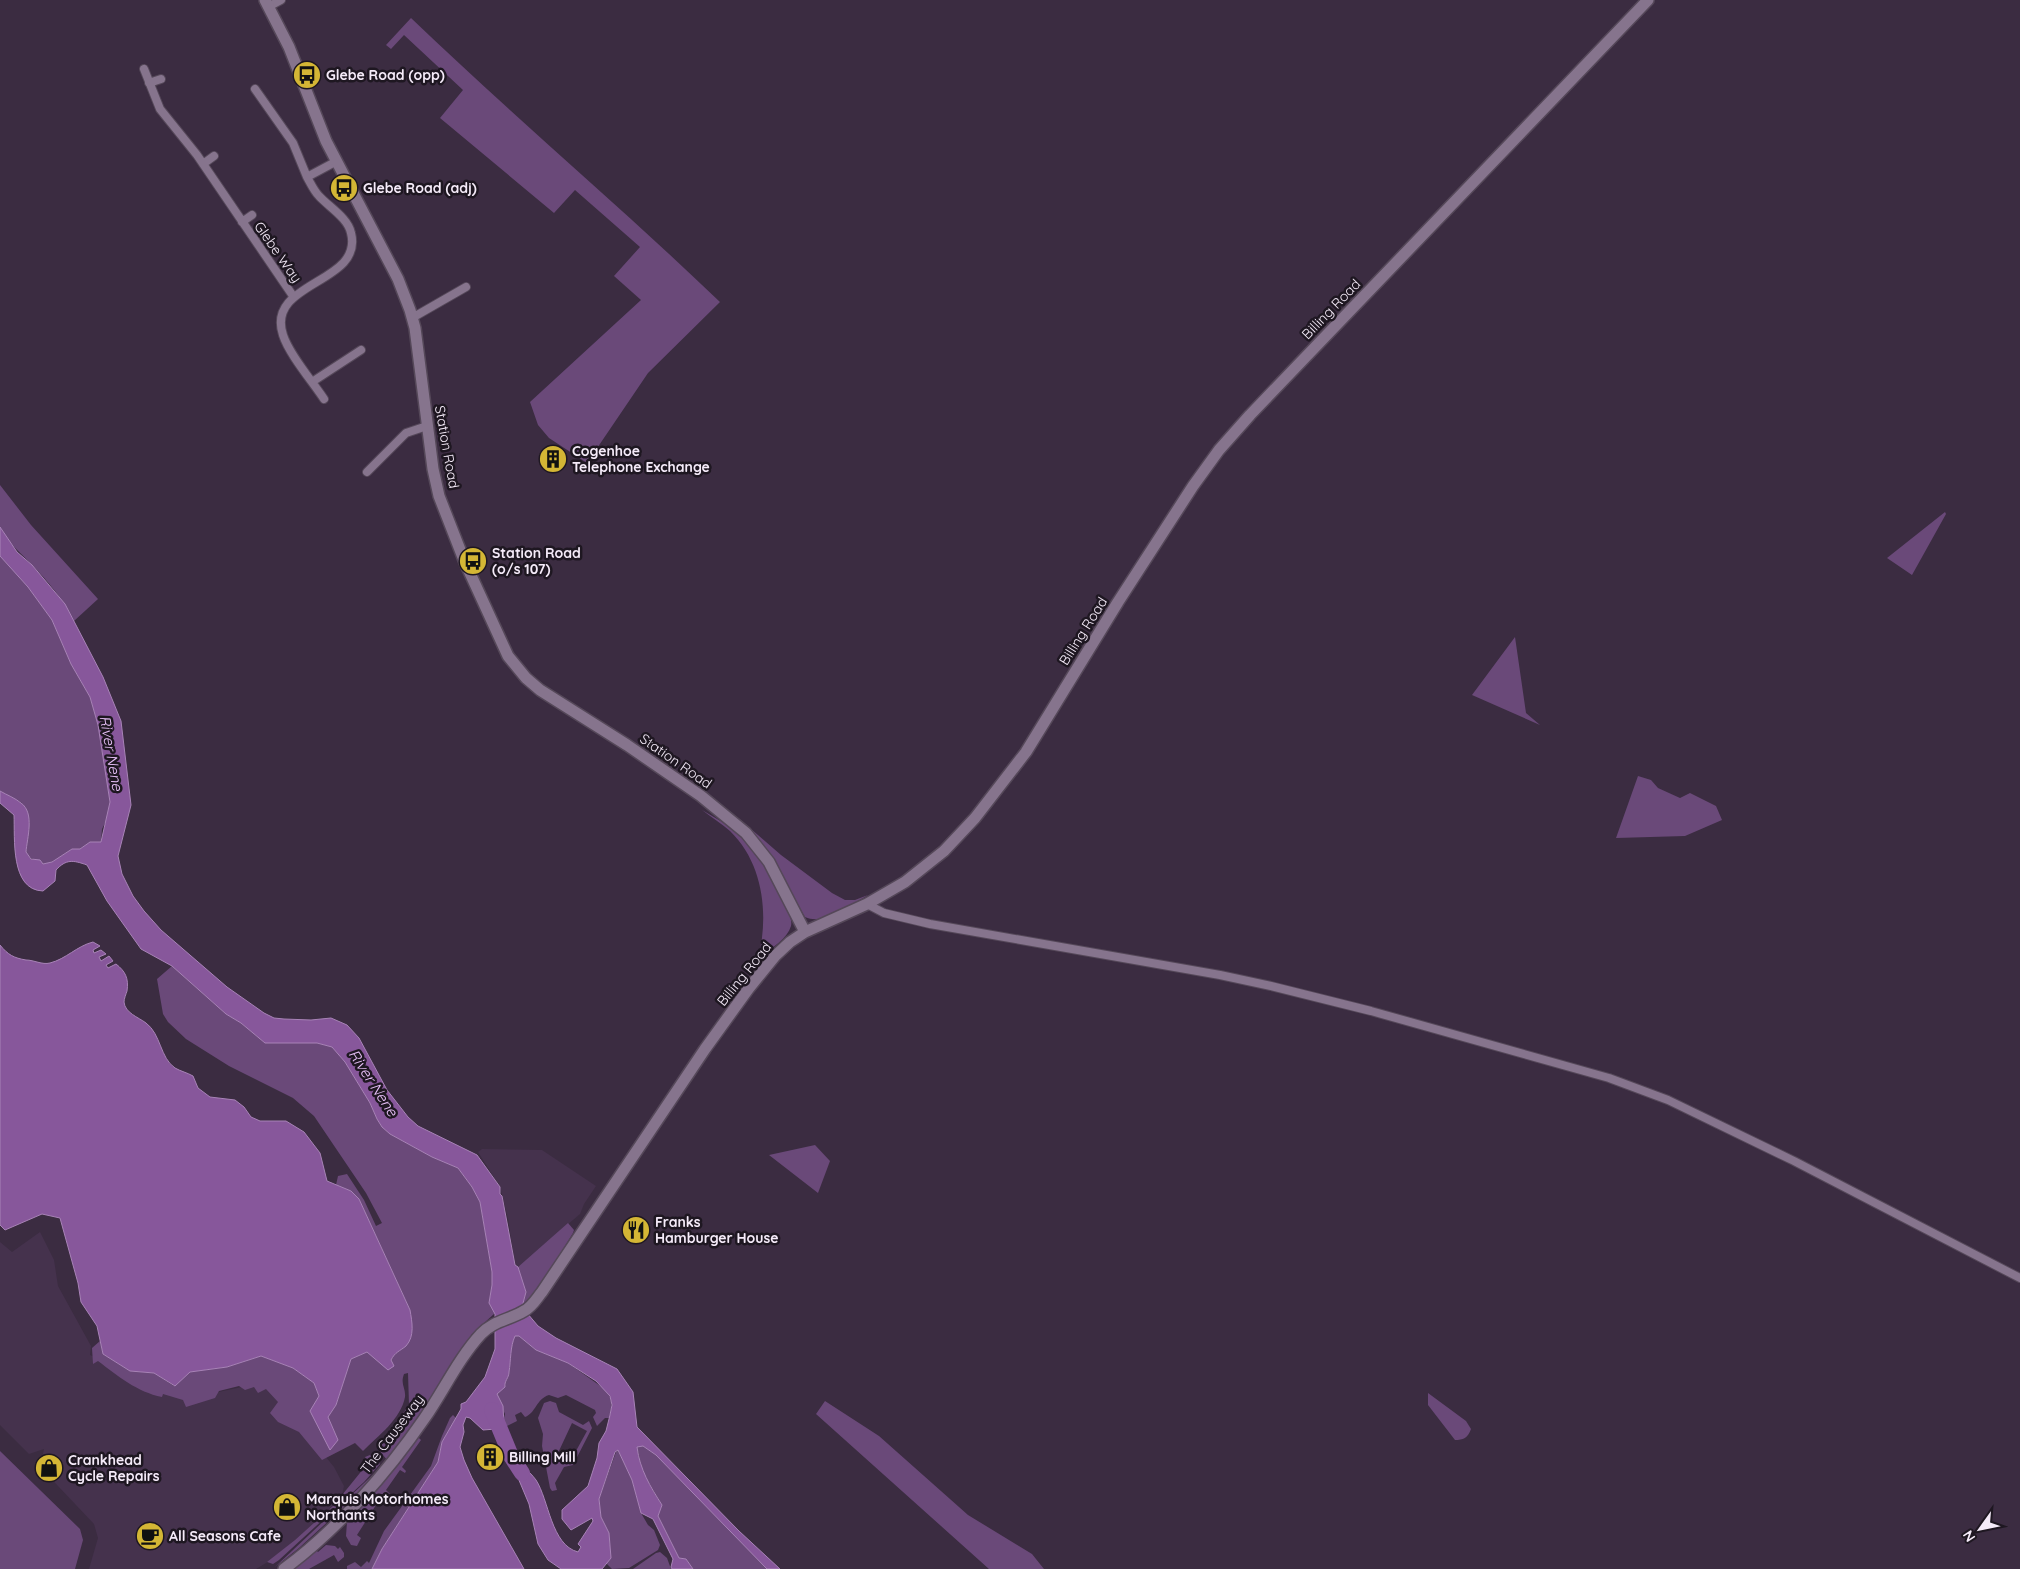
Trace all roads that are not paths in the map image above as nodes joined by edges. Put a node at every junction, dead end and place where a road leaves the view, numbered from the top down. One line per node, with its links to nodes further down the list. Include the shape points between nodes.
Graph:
1 (281, 0): 3 (street)
2 (1648, 0): 22 (street, Billing Road, via 1230,437 1178,509 1001,787 944,851 905,882)
3 (266, 3): 9 (street, Station Road, via 289,47 317,120)
4 (144, 70): 6 (street, Glebe Way)
5 (161, 79): 6 (street)
6 (149, 83): 10 (street, Glebe Way, via 160,109)
7 (255, 89): 11 (street, via 293,143)
8 (214, 156): 10 (street)
9 (337, 161): 11 (street); 16 (street, Station Road, via 398,279)
10 (203, 164): 13 (street, Glebe Way)
11 (308, 176): 15 (street, via 318,196 348,226 352,246 340,268)
12 (252, 216): 13 (street, Glebe Way)
13 (242, 222): 15 (street, Glebe Way)
14 (466, 288): 16 (street)
15 (293, 296): 18 (street, via 282,316 281,328 287,345)
16 (412, 318): 20 (street, Station Road)
17 (361, 350): 18 (street)
18 (312, 382): 19 (street)
19 (324, 399)
20 (427, 426): 21 (street, via 406,433); 23 (street, Station Road, via 433,469 445,512 499,638 516,668 540,690 700,795 746,833 769,862)
21 (367, 472)
22 (867, 904): 23 (street, Billing Road); 24 (street, via 884,914 930,924 1271,986 1609,1078 1668,1100 1794,1161)
23 (805, 932): 25 (street, Billing Road, via 781,950 749,988 542,1292 526,1311)
24 (2020, 1278)
25 (489, 1327): 26 (street, The Causeway, via 471,1347 389,1467 330,1528)
26 (284, 1569)

